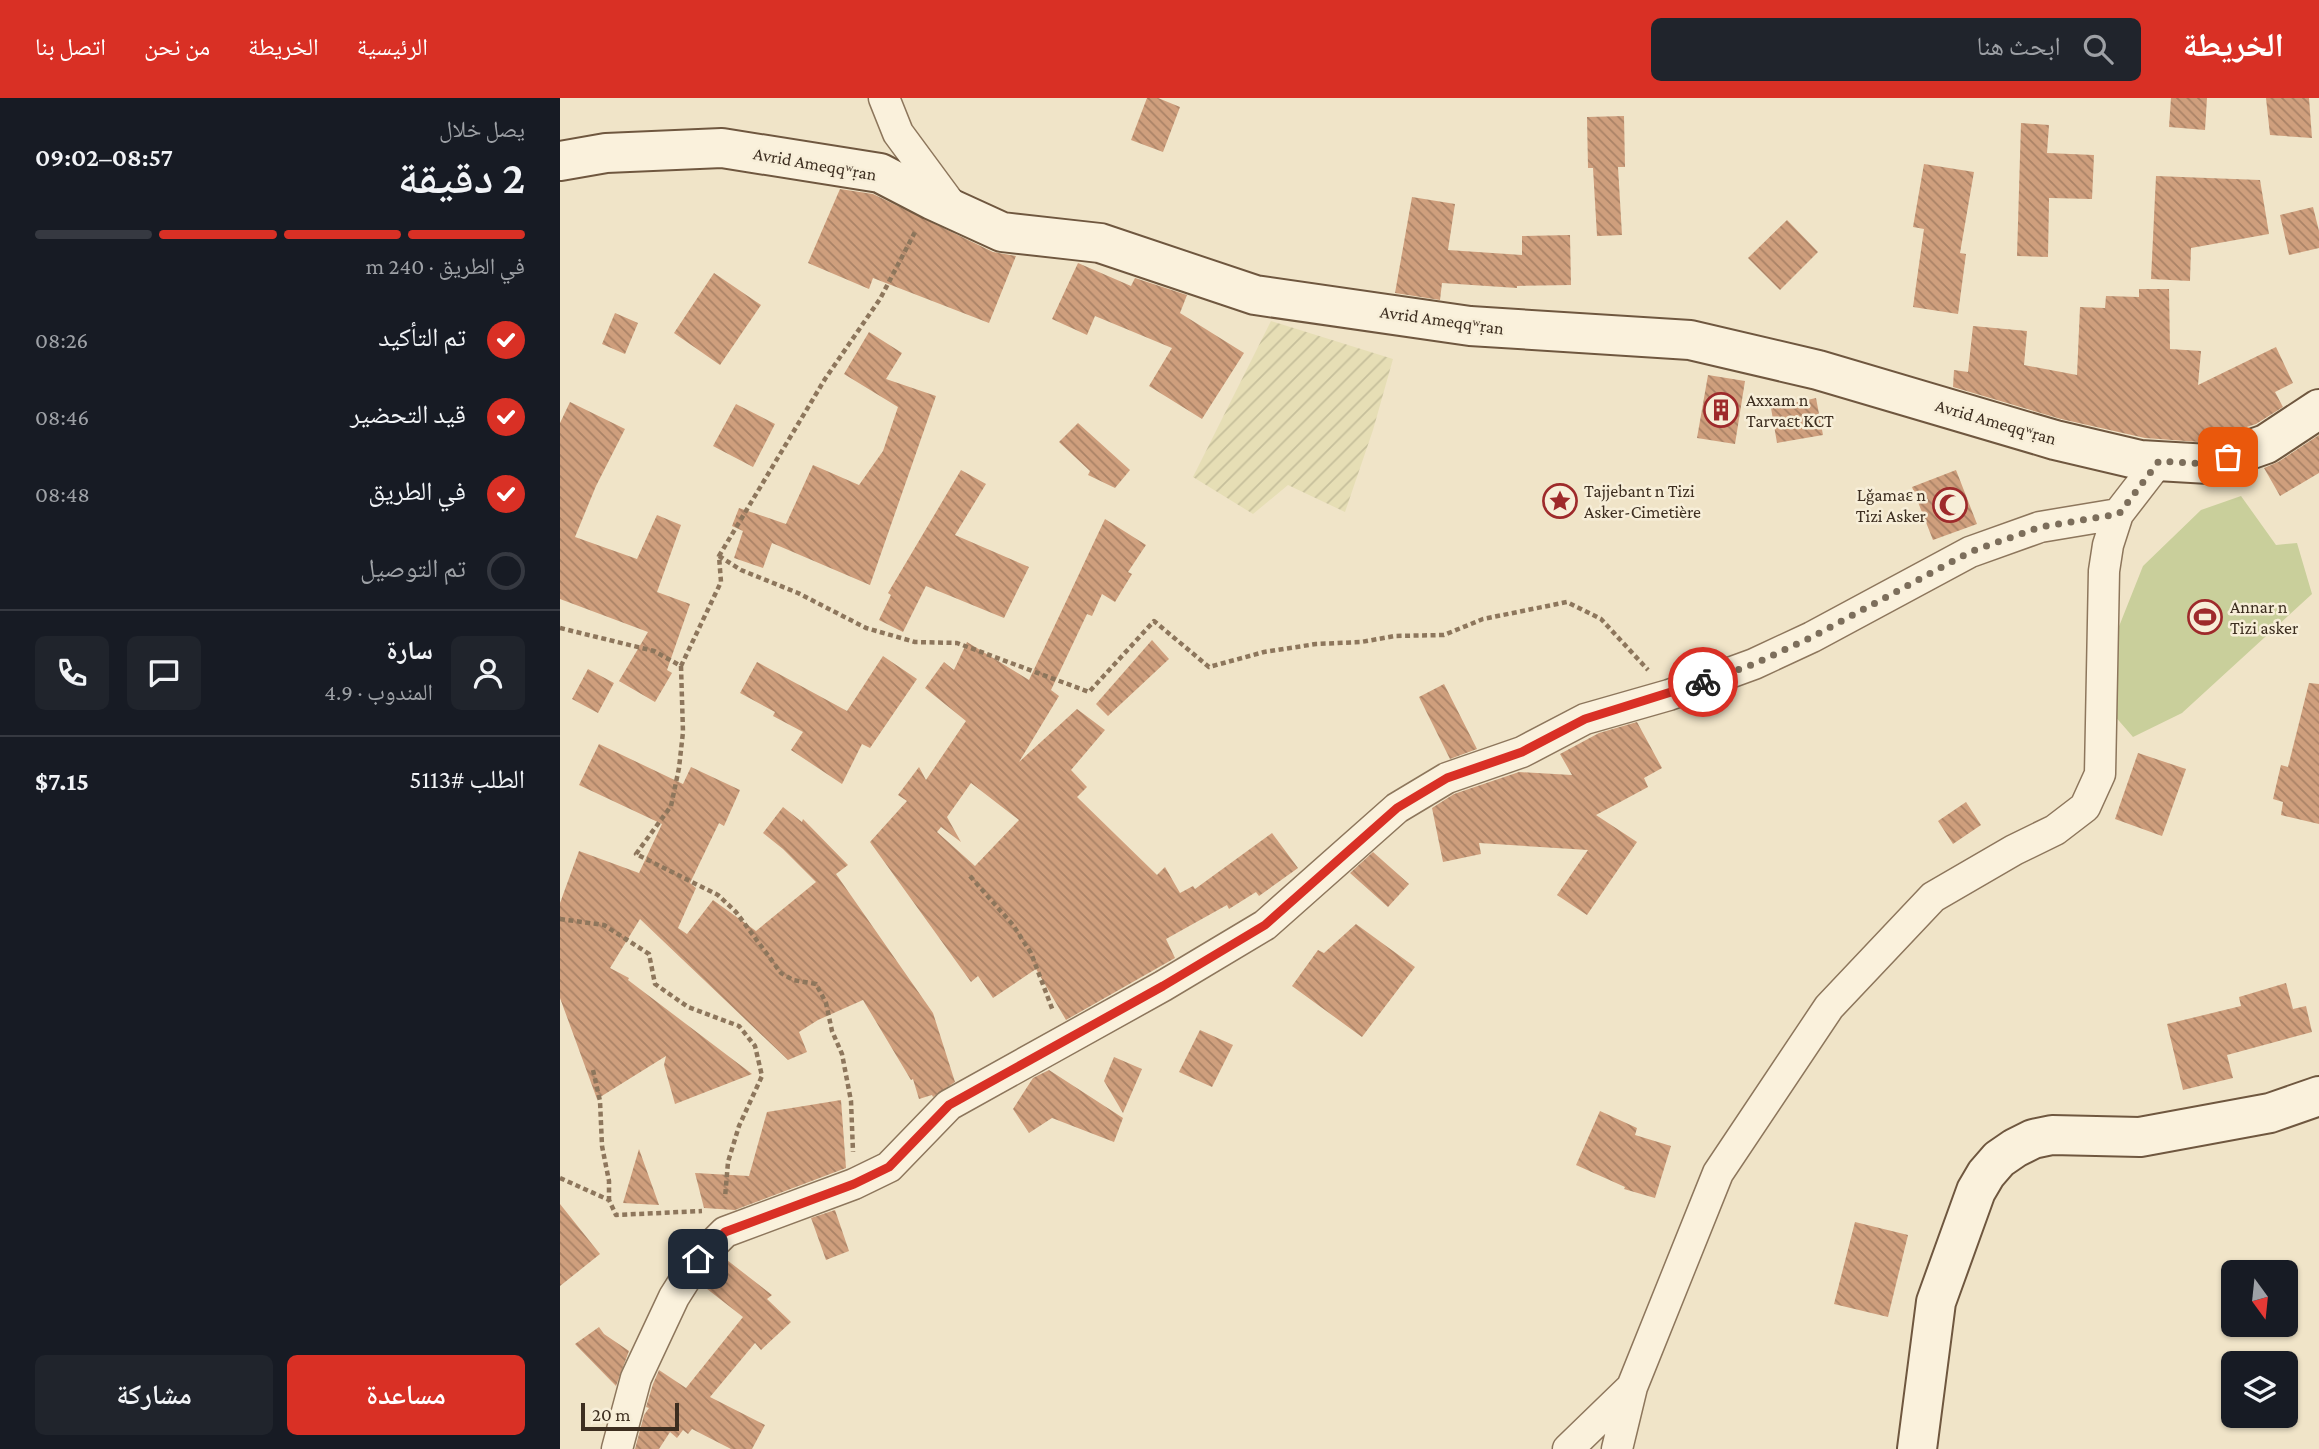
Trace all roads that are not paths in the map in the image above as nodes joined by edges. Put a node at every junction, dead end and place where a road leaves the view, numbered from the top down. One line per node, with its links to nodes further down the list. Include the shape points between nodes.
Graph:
1 (884, 98): 3 (street, via 898,133)
2 (560, 161): 3 (street, Avrid Ameqqʷṛan, via 607,153 722,148 880,173)
3 (944, 206): 5 (street, Avrid Ameqqʷṛan, via 1002,232 1100,243 1255,295 1470,326 1690,340 1818,370 2055,440)
4 (2319, 408): 5 (street, Avrid Ameqqʷṛan, via 2266,444 2209,464)
5 (2159, 461): 6 (street)
6 (2119, 514): 8 (street, via 2104,571 2100,774 2085,807 2055,830 1933,897 1829,1007 1718,1173); 9 (street, via 2040,527 1970,552 1754,664 1585,719 1522,752 1447,778 1397,808 1265,925 949,1105 889,1167 725,1232 698,1259 674,1297 636,1378)
7 (2319, 1096): 12 (street, via 2270,1113 2140,1137 2052,1135 2024,1143 1999,1159 1976,1191 1936,1302)
8 (1632, 1387): 10 (street); 11 (street)
9 (617, 1449)
10 (1568, 1449)
11 (1617, 1449)
12 (1917, 1449)

